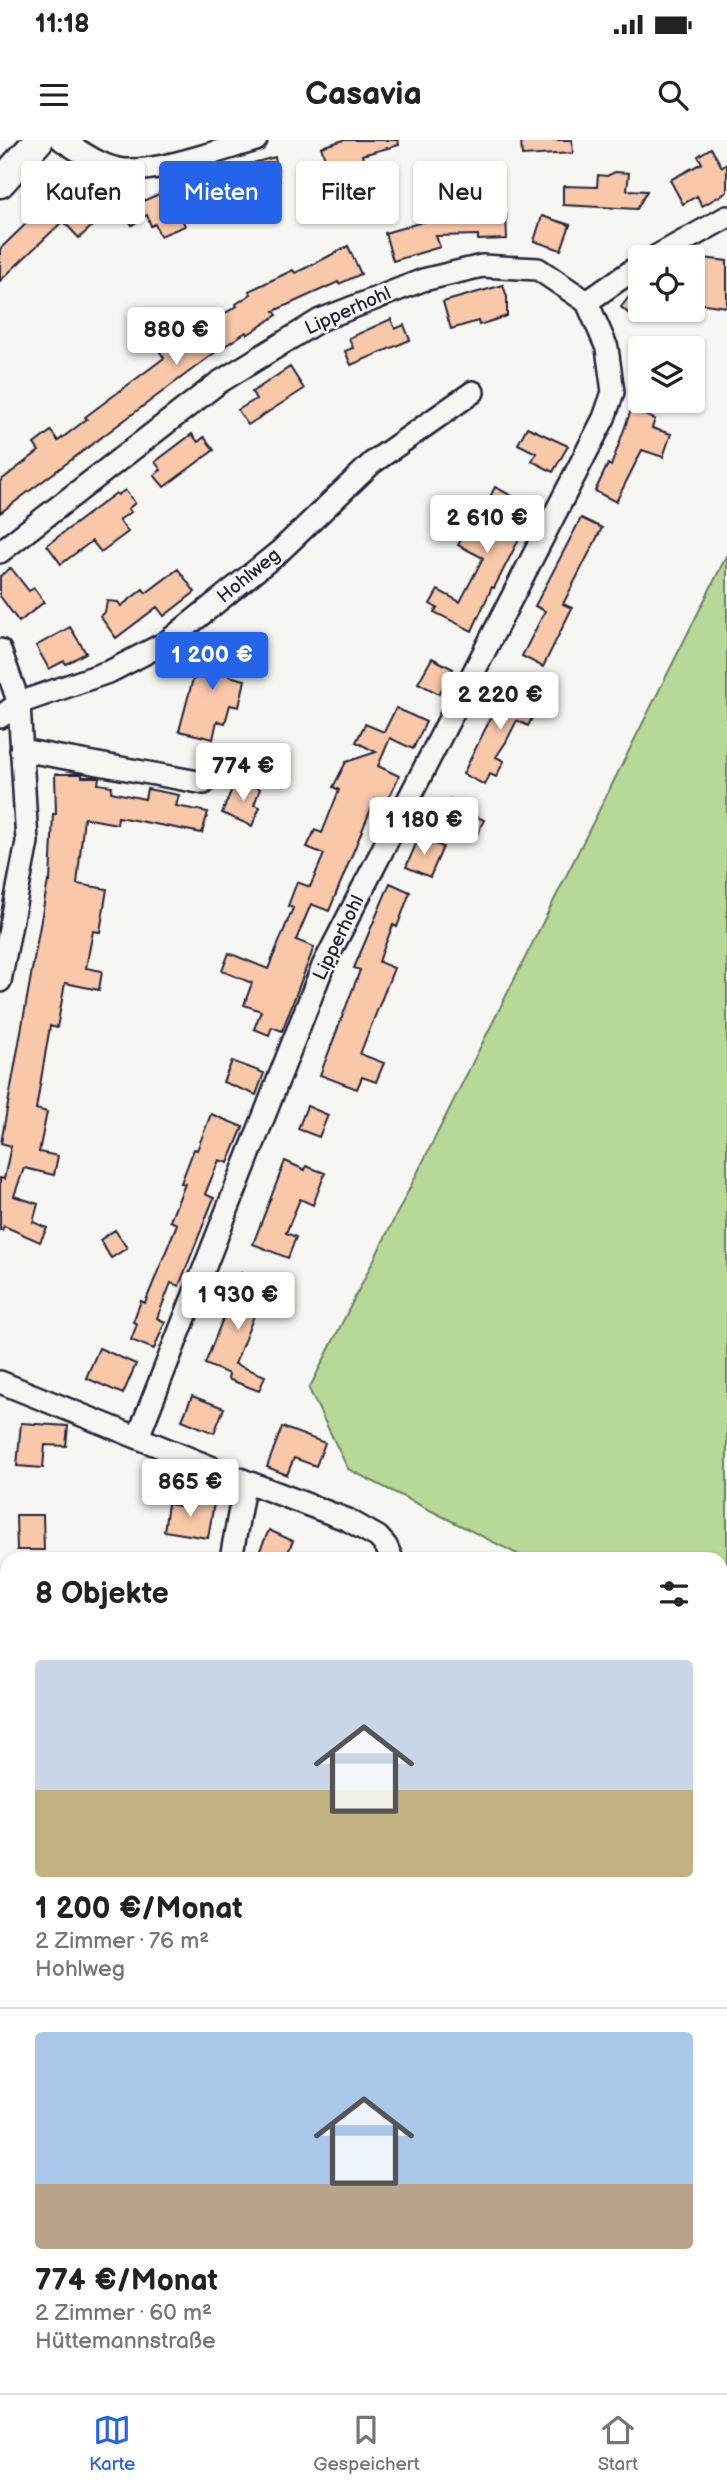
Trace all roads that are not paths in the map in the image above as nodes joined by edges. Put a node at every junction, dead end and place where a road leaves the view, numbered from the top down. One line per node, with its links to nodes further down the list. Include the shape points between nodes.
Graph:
1 (39, 140): 4 (main road)
2 (62, 140): 3 (street, via 97,162 123,170 157,167)
3 (256, 140)
4 (0, 183)
5 (727, 217): 6 (street)
6 (677, 245)
7 (628, 273): 8 (street)
8 (587, 302): 10 (street, Lipperhohl, via 538,269 482,266 423,280 320,320 218,383); 18 (street, Lipperhohl, via 607,348 613,392 604,418 323,966)
9 (473, 392): 12 (street, Hohlweg, via 372,463 279,552 167,642 110,671)
10 (0, 552)
11 (0, 650): 12 (street)
12 (19, 703): 13 (street, Hohlweg); 14 (street)
13 (0, 717)
14 (21, 750): 15 (street); 16 (street, via 27,842)
15 (204, 783)
16 (0, 981)
17 (0, 1382): 18 (street)
18 (138, 1437): 19 (street)
19 (245, 1481): 20 (street); 21 (street, via 348,1520 377,1537)
20 (232, 1552)
21 (389, 1552)

